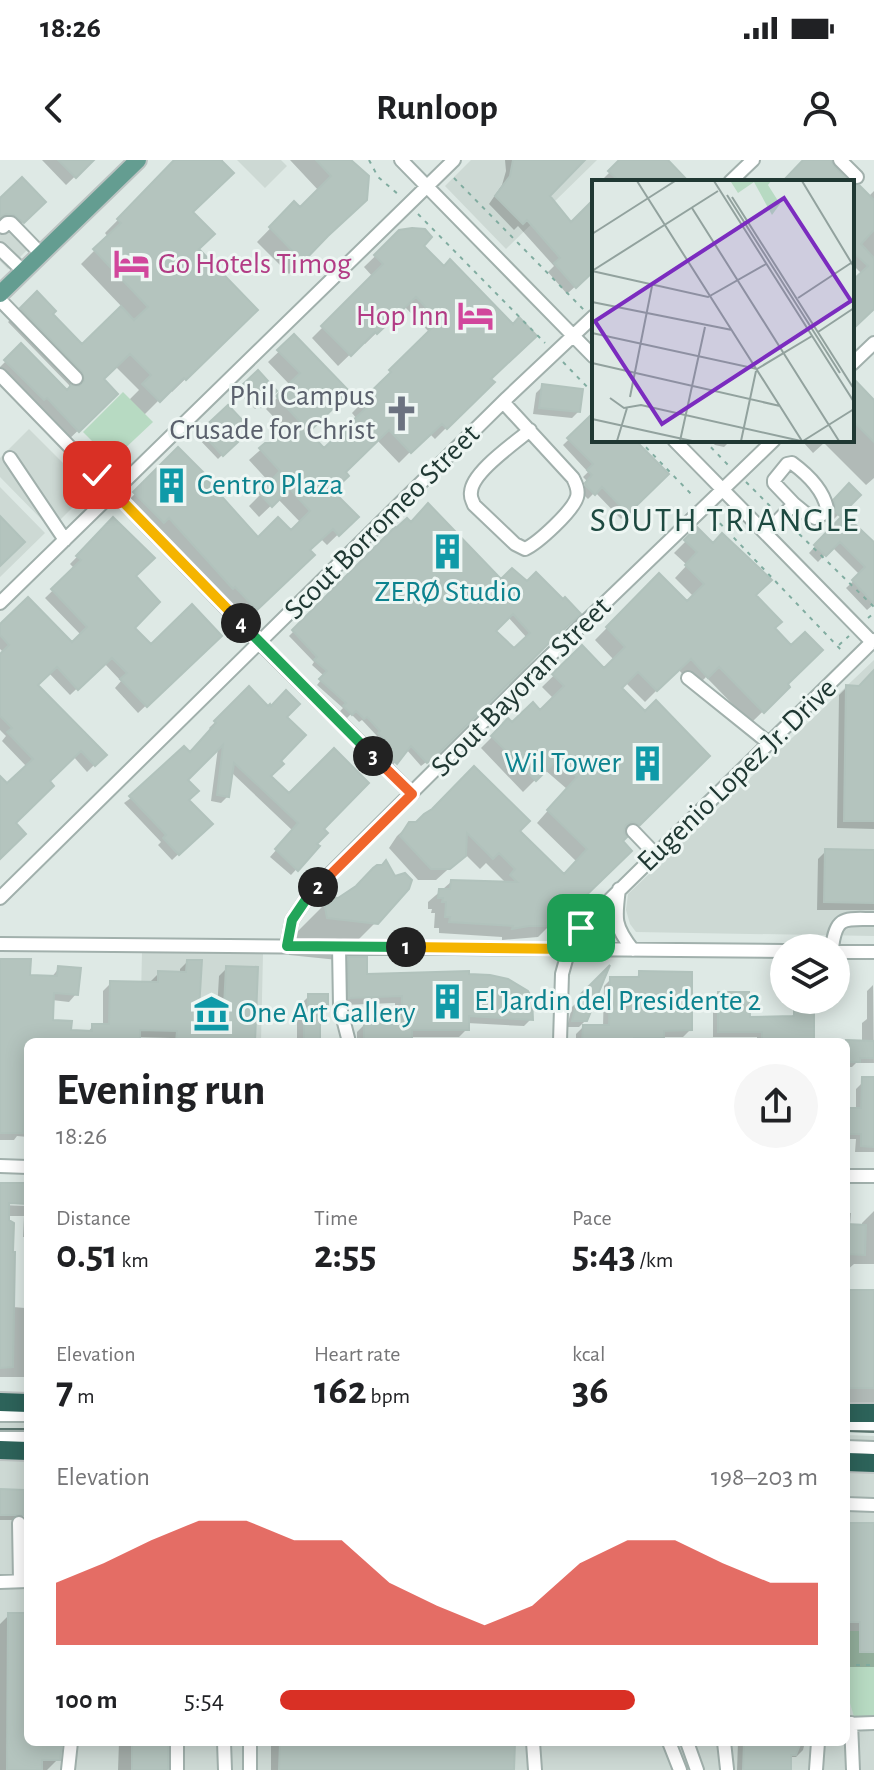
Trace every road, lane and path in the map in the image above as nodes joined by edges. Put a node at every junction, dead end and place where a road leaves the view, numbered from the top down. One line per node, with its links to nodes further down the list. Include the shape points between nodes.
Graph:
1 (138, 160): 13 (main road)
2 (369, 160): 10 (path, via 378,177)
3 (401, 160): 9 (street)
4 (753, 160): 8 (street)
5 (840, 160): 7 (street)
6 (449, 164): 9 (street); 16 (path)
7 (857, 177)
8 (732, 180)
9 (426, 186): 10 (street); 20 (street)
10 (408, 204): 19 (path); 33 (street)
11 (3, 227): 13 (street, via 11,223)
12 (0, 249): 14 (street)
13 (42, 255): 14 (main road)
14 (24, 272): 15 (main road)
15 (0, 294)
16 (572, 297)
17 (0, 300): 25 (street)
18 (592, 318): 20 (street, Scout Borromeo Street)
19 (535, 331)
20 (573, 337): 22 (street); 26 (street, Scout Borromeo Street)
21 (874, 343): 23 (street)
22 (592, 355)
23 (854, 362)
24 (0, 375): 33 (street)
25 (76, 378)
26 (503, 402): 27 (street); 41 (street, Scout Borromeo Street)
27 (530, 430): 27 (street, via 573,478 578,494 566,513 525,549 470,496 485,469)
28 (641, 442): 35 (path)
29 (676, 442): 32 (street)
30 (772, 442): 32 (street, Scout Bayoran Street)
31 (10, 458): 37 (street)
32 (723, 489): 35 (street, Scout Bayoran Street); 36 (street)
33 (114, 492): 37 (street); 41 (street)
34 (794, 504): 34 (street, via 815,518 827,508 821,492 792,463 774,483); 36 (street)
35 (705, 508): 39 (path, via 838,646); 44 (street, Scout Bayoran Street)
36 (766, 533): 39 (street)
37 (65, 540): 38 (street)
38 (0, 603)
39 (857, 628): 40 (street)
40 (873, 641): 43 (street, Eugenio Lopez Jr. Drive)
41 (259, 642): 44 (street); 48 (street, Scout Borromeo Street)
42 (688, 678): 43 (street)
43 (770, 744): 46 (street, Eugenio Lopez Jr. Drive)
44 (412, 794): 52 (street, Scout Bayoran Street, via 309,895 292,920)
45 (633, 831): 46 (street)
46 (656, 855): 47 (street, Eugenio Lopez Jr. Drive)
47 (619, 889): 54 (street, Eugenio Lopez Jr. Drive, via 581,928); 55 (street, via 617,927)
48 (0, 898)
49 (874, 919): 50 (street, via 845,919)
50 (835, 934)
51 (0, 944): 52 (street)
52 (287, 946): 53 (street)
53 (339, 946): 54 (street); 59 (street, via 340,1007)
54 (569, 949): 55 (street); 60 (street, Eugenio Lopez Jr. Drive, via 562,974)
55 (633, 950): 56 (street)
56 (770, 951)
57 (850, 951): 58 (street)
58 (874, 952)
59 (348, 1038)
60 (560, 1038)
61 (0, 1166): 62 (street)
62 (24, 1167)
63 (850, 1176): 64 (street)
64 (874, 1176)
65 (0, 1402): 66 (highway)
66 (24, 1403)
67 (850, 1413): 68 (highway)
68 (874, 1413)
69 (0, 1415): 70 (street)
70 (24, 1415)
71 (850, 1424): 72 (street)
72 (874, 1424)
73 (0, 1438): 74 (street)
74 (24, 1438)
75 (850, 1447): 76 (street)
76 (874, 1448)
77 (0, 1450): 78 (highway)
78 (24, 1451)
79 (850, 1462): 80 (highway)
80 (874, 1463)
81 (850, 1504): 82 (street)
82 (874, 1505)
83 (19, 1523): 84 (street)
84 (24, 1581): 85 (street)
85 (0, 1582)
86 (850, 1665): 87 (path)
87 (874, 1665)
88 (850, 1723): 89 (street)
89 (874, 1723)
90 (850, 1742): 109 (street)
91 (71, 1746): 101 (street)
92 (177, 1746): 102 (street)
93 (224, 1746): 103 (street)
94 (250, 1746): 104 (street)
95 (533, 1746): 105 (street)
96 (671, 1746): 106 (street)
97 (688, 1746): 107 (street)
98 (724, 1746): 100 (street)
99 (818, 1746): 108 (street)
100 (727, 1769)
101 (68, 1770)
102 (177, 1770)
103 (225, 1770)
104 (250, 1770)
105 (535, 1770)
106 (680, 1770)
107 (697, 1770)
108 (816, 1770)
109 (853, 1770)

